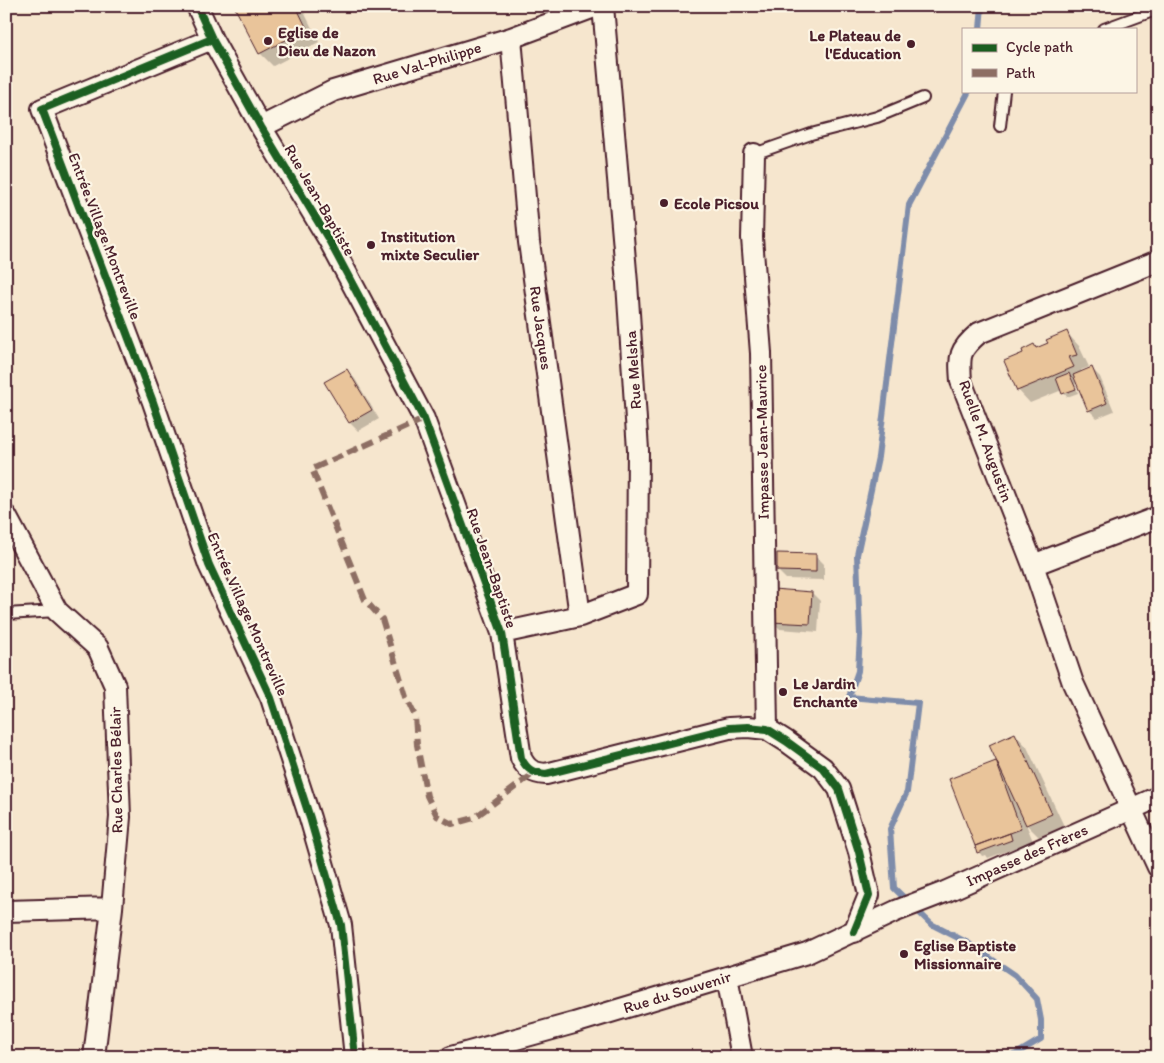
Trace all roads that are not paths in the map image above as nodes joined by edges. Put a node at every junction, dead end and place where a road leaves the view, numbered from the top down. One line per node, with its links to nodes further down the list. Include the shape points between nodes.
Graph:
1 (197, 6): 7 (street, Rue Jean-Baptiste)
2 (596, 6): 6 (street, Rue Val-Philippe)
3 (603, 6): 19 (street, Rue Melsha, via 638,450 637,594)
4 (1158, 9): 5 (lane)
5 (1107, 28)
6 (511, 38): 11 (street, Rue Val-Philippe, via 334,92); 19 (street, Rue Jacques, via 529,242)
7 (212, 39): 11 (street, Rue Jean-Baptiste); 31 (street, Entrée Village Montreville, via 42,109 153,402 209,565 271,698 340,925)
8 (1004, 92): 10 (lane)
9 (922, 98): 12 (lane, via 877,117 811,134)
10 (1000, 126)
11 (261, 127): 20 (street, Rue Jean-Baptiste, via 329,240 424,419)
12 (754, 154): 21 (street, Impasse Jean-Maurice, via 752,238 761,353)
13 (1158, 261): 16 (street, Ruelle M. Augustin, via 979,332 965,345 960,361 961,381)
14 (6, 516): 17 (street, Rue Charles Bélair)
15 (1158, 517): 16 (street)
16 (1033, 565): 23 (street, Ruelle M. Augustin, via 1073,683)
17 (57, 611): 18 (lane); 25 (street, Rue Charles Bélair, via 98,648 115,686 120,817)
18 (6, 614)
19 (580, 616): 20 (street, Rue Melsha)
20 (502, 633): 21 (street, Rue Jean-Baptiste, via 521,758 534,773 546,774 729,728)
21 (767, 730): 28 (street, Rue Jean-Baptiste, via 823,768 839,788 869,895)
22 (1158, 797): 23 (street, Impasse des Frères)
23 (1130, 809): 24 (street, Ruelle M. Augustin); 27 (street, Impasse des Frères)
24 (1158, 867)
25 (112, 908): 26 (street); 30 (street, Rue Charles Bélair)
26 (6, 911)
27 (896, 911): 28 (street, Rue du Souvenir)
28 (854, 932): 29 (street, Rue du Souvenir, via 807,953)
29 (727, 977): 32 (street, Rue du Souvenir); 33 (street)
30 (94, 1057)
31 (355, 1057)
32 (452, 1057)
33 (742, 1057)

